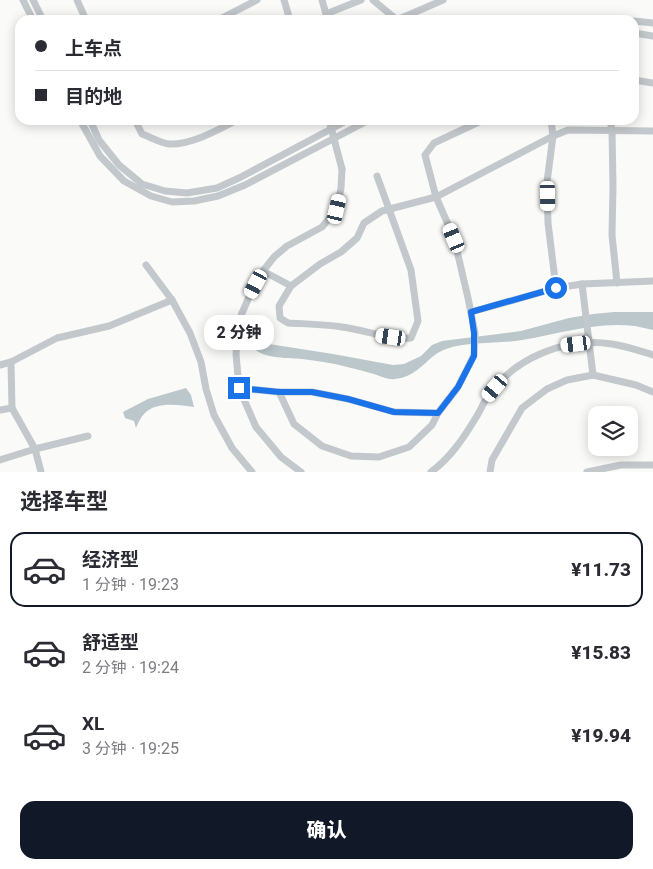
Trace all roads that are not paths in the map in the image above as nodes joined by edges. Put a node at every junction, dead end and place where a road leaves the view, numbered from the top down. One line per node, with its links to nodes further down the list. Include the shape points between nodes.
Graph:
1 (23, 0): 10 (street)
2 (34, 0): 11 (street)
3 (77, 0): 12 (street)
4 (257, 0): 13 (street)
5 (284, 0): 14 (street)
6 (322, 0): 15 (street)
7 (361, 0): 16 (street)
8 (373, 0): 17 (street)
9 (443, 0): 18 (street)
10 (30, 15)
11 (41, 15)
12 (84, 15)
13 (228, 15)
14 (288, 15)
15 (326, 15)
16 (330, 15)
17 (391, 15)
18 (408, 15)
19 (639, 22): 20 (street)
20 (653, 23)
21 (639, 34): 22 (street)
22 (653, 36)
23 (639, 81): 24 (street)
24 (653, 83)
25 (83, 125): 31 (street, via 100,156 124,181 151,196 172,202 218,196 245,185)
26 (92, 125): 30 (street, via 99,140 119,165 142,184 186,193 217,188)
27 (138, 125): 28 (street, via 142,134 168,144 191,141)
28 (228, 125)
29 (330, 125): 42 (street, bridge, via 342,169 337,209 322,227 287,246)
30 (339, 125)
31 (359, 125)
32 (472, 125): 39 (street, via 434,142 425,155)
33 (552, 125): 37 (street)
34 (611, 125): 35 (street)
35 (612, 130): 36 (street); 37 (street, via 568,130); 44 (street, via 612,235)
36 (653, 131)
37 (553, 136): 39 (street); 47 (street, via 548,223)
38 (377, 176): 40 (street)
39 (436, 197): 40 (street); 49 (street, via 454,238)
40 (388, 210): 46 (street, via 364,223 357,238 341,252); 46 (street, via 411,270 418,321 412,338 380,336 343,327 288,323 280,318 279,306)
41 (146, 265): 48 (street)
42 (263, 271): 46 (street); 55 (street, via 239,320 236,354)
43 (653, 281): 44 (street)
44 (617, 282): 45 (street)
45 (582, 284): 47 (street); 50 (street)
46 (291, 286)
47 (556, 288): 49 (street)
48 (172, 300): 52 (street, via 109,326 57,338); 66 (street, via 201,362 214,415 232,448)
49 (471, 312): 60 (street, via 474,356 458,387)
50 (590, 342): 51 (street, via 614,344); 54 (street); 68 (street, via 544,352 521,364 488,396 458,446)
51 (653, 355)
52 (11, 362): 53 (street); 58 (street)
53 (0, 365)
54 (592, 375): 57 (street); 69 (street, via 567,380 547,389 522,408 492,460)
55 (239, 388): 56 (street); 67 (street, via 256,427 281,457)
56 (279, 392): 60 (street, via 312,392 394,412); 60 (street, via 294,424 322,446 351,456 379,457 409,447 432,425)
57 (653, 392)
58 (12, 408): 59 (street); 62 (street)
59 (0, 410)
60 (438, 413)
61 (88, 436): 62 (street)
62 (35, 449): 63 (street); 65 (street)
63 (0, 460)
64 (653, 466): 70 (street, via 621,465)
65 (41, 472)
66 (252, 472)
67 (301, 472)
68 (431, 472)
69 (490, 472)
70 (587, 472)

